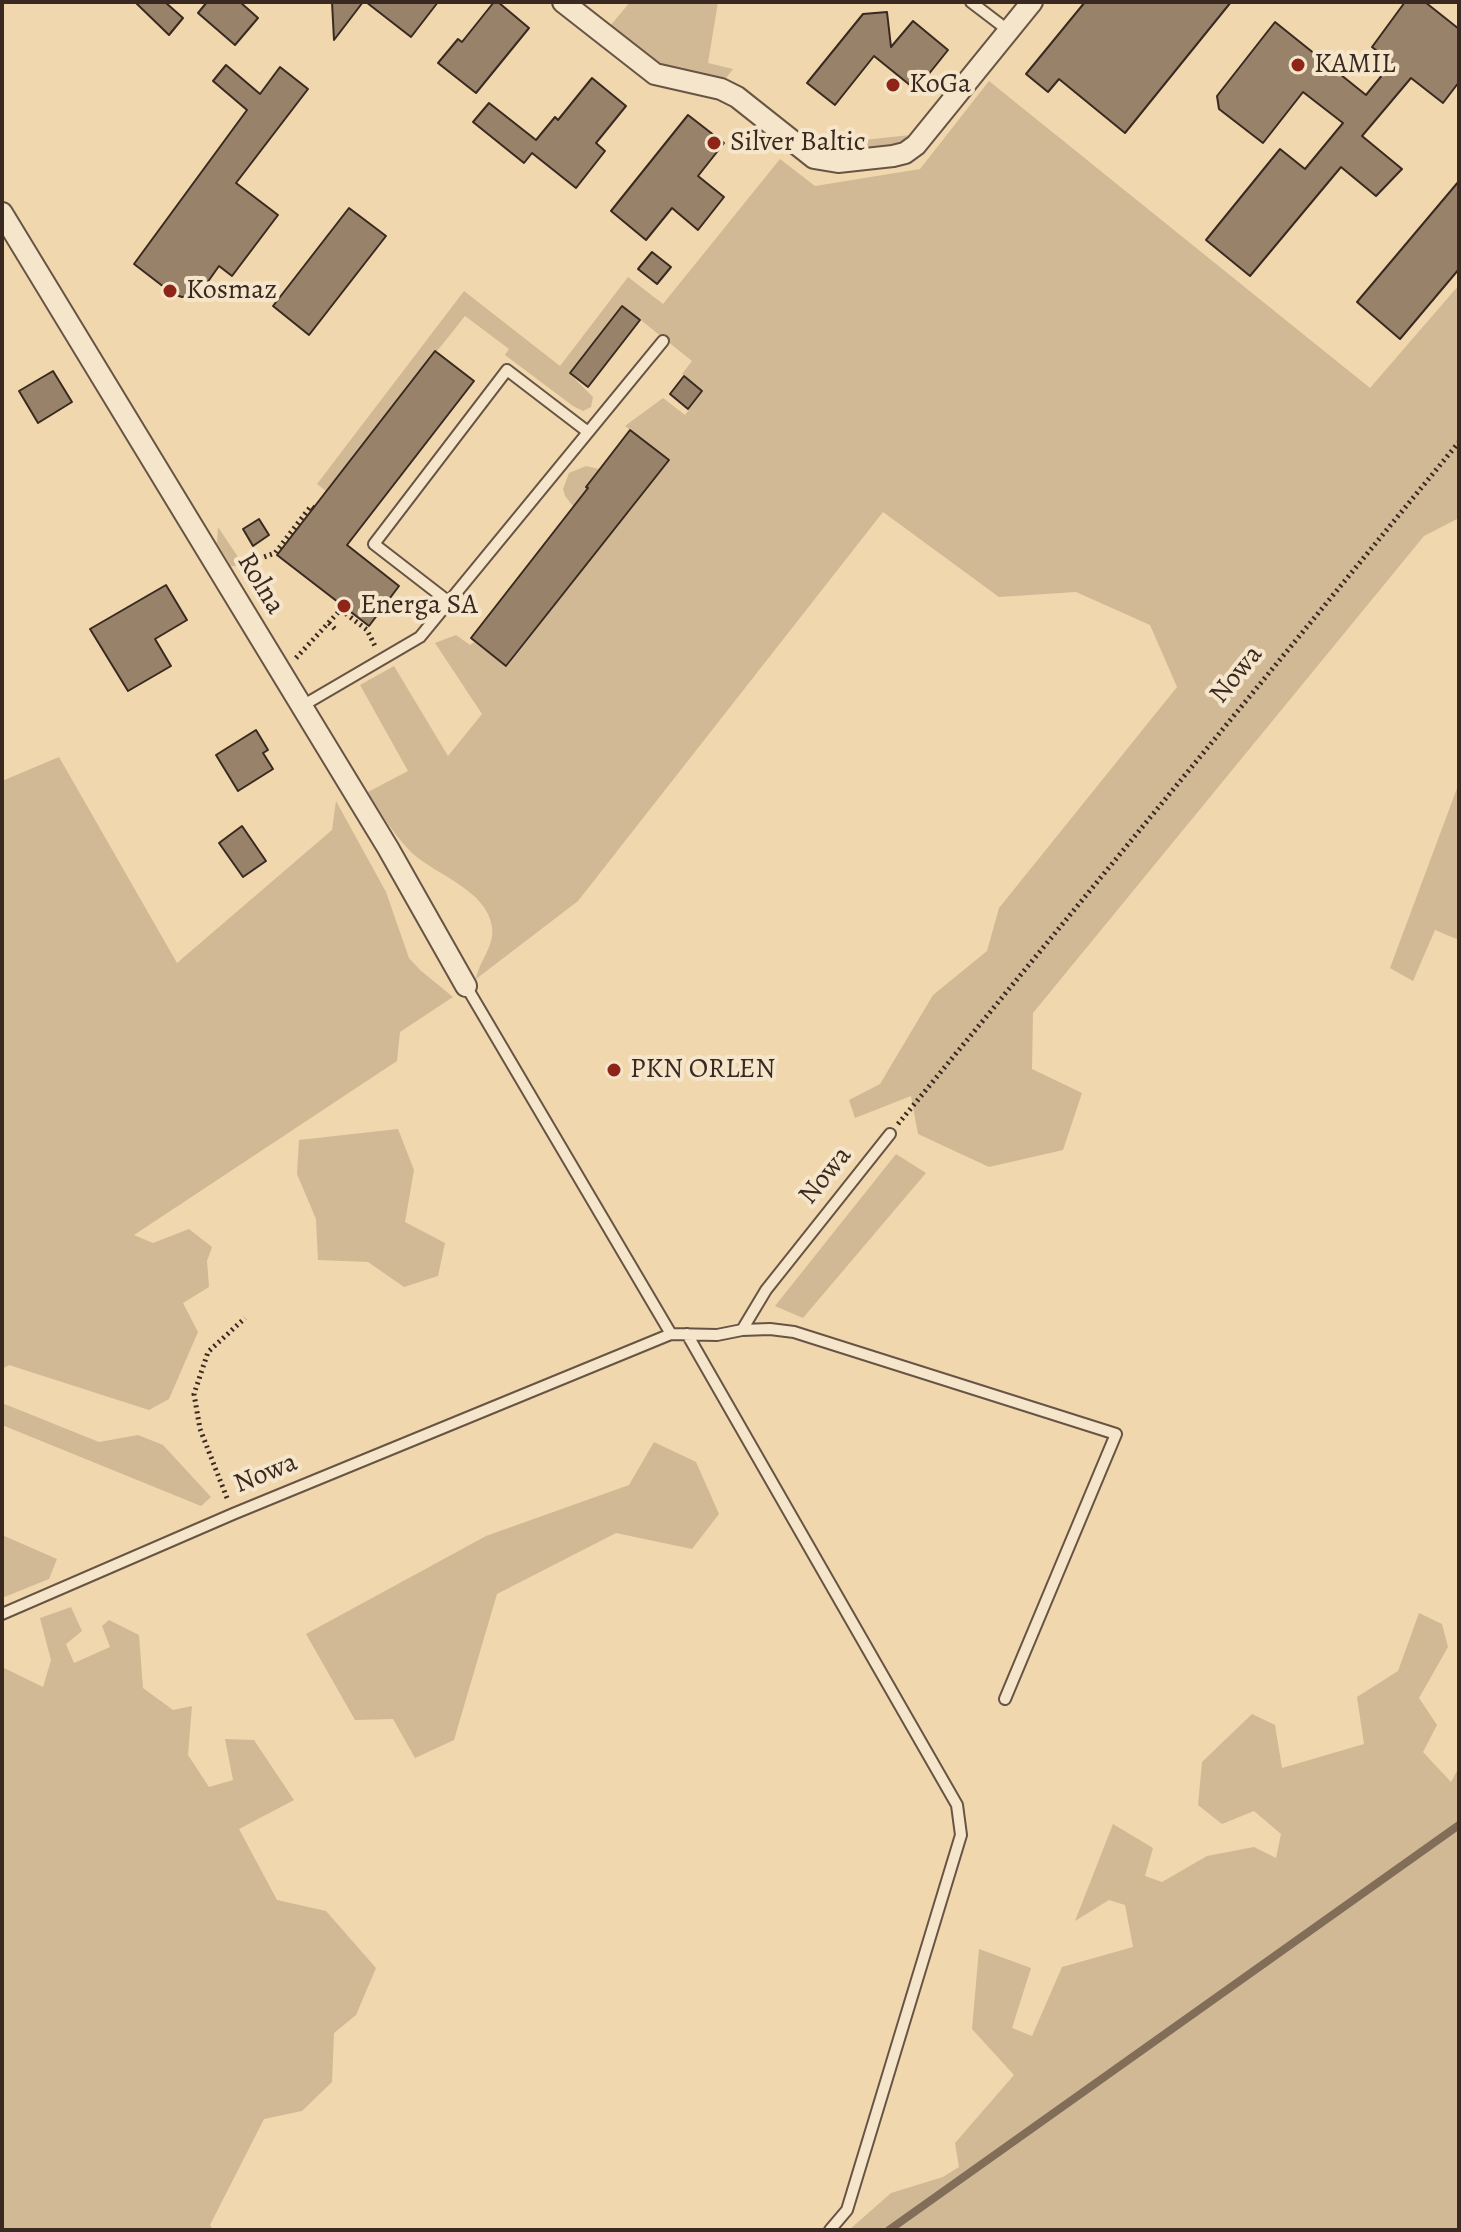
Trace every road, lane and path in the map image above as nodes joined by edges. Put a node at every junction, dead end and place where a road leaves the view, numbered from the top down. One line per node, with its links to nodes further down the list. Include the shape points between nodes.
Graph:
1 (563, 2): 4 (street, via 655,74 721,89 814,158 838,162 893,156 916,145)
2 (971, 2): 4 (lane)
3 (1032, 2): 4 (street)
4 (1009, 31)
5 (2, 213): 15 (street, Rolna)
6 (663, 341): 7 (lane)
7 (588, 432): 11 (lane); 11 (lane, via 507,370 374,544)
8 (1459, 442): 18 (path, Nowa)
9 (315, 509): 10 (path, via 311,506 275,553)
10 (253, 561)
11 (449, 602): 14 (lane, via 420,637)
12 (329, 623): 13 (path); 14 (path, via 342,608 367,630); 15 (path)
13 (335, 629)
14 (383, 659): 16 (lane)
15 (282, 673): 16 (street, Rolna)
16 (302, 706): 17 (street, Rolna)
17 (466, 986): 21 (lane)
18 (890, 1134): 20 (lane, Nowa, via 766,1290)
19 (245, 1318): 23 (path, via 208,1352 194,1394 200,1429)
20 (742, 1330): 22 (lane, Nowa); 25 (lane, via 794,1332 1116,1434)
21 (671, 1334): 22 (lane, Nowa); 23 (lane, Nowa)
22 (687, 1334): 26 (lane, via 957,1805 961,1835 847,2210)
23 (233, 1514): 24 (lane, Nowa)
24 (2, 1614)
25 (1005, 1699)
26 (830, 2230)

